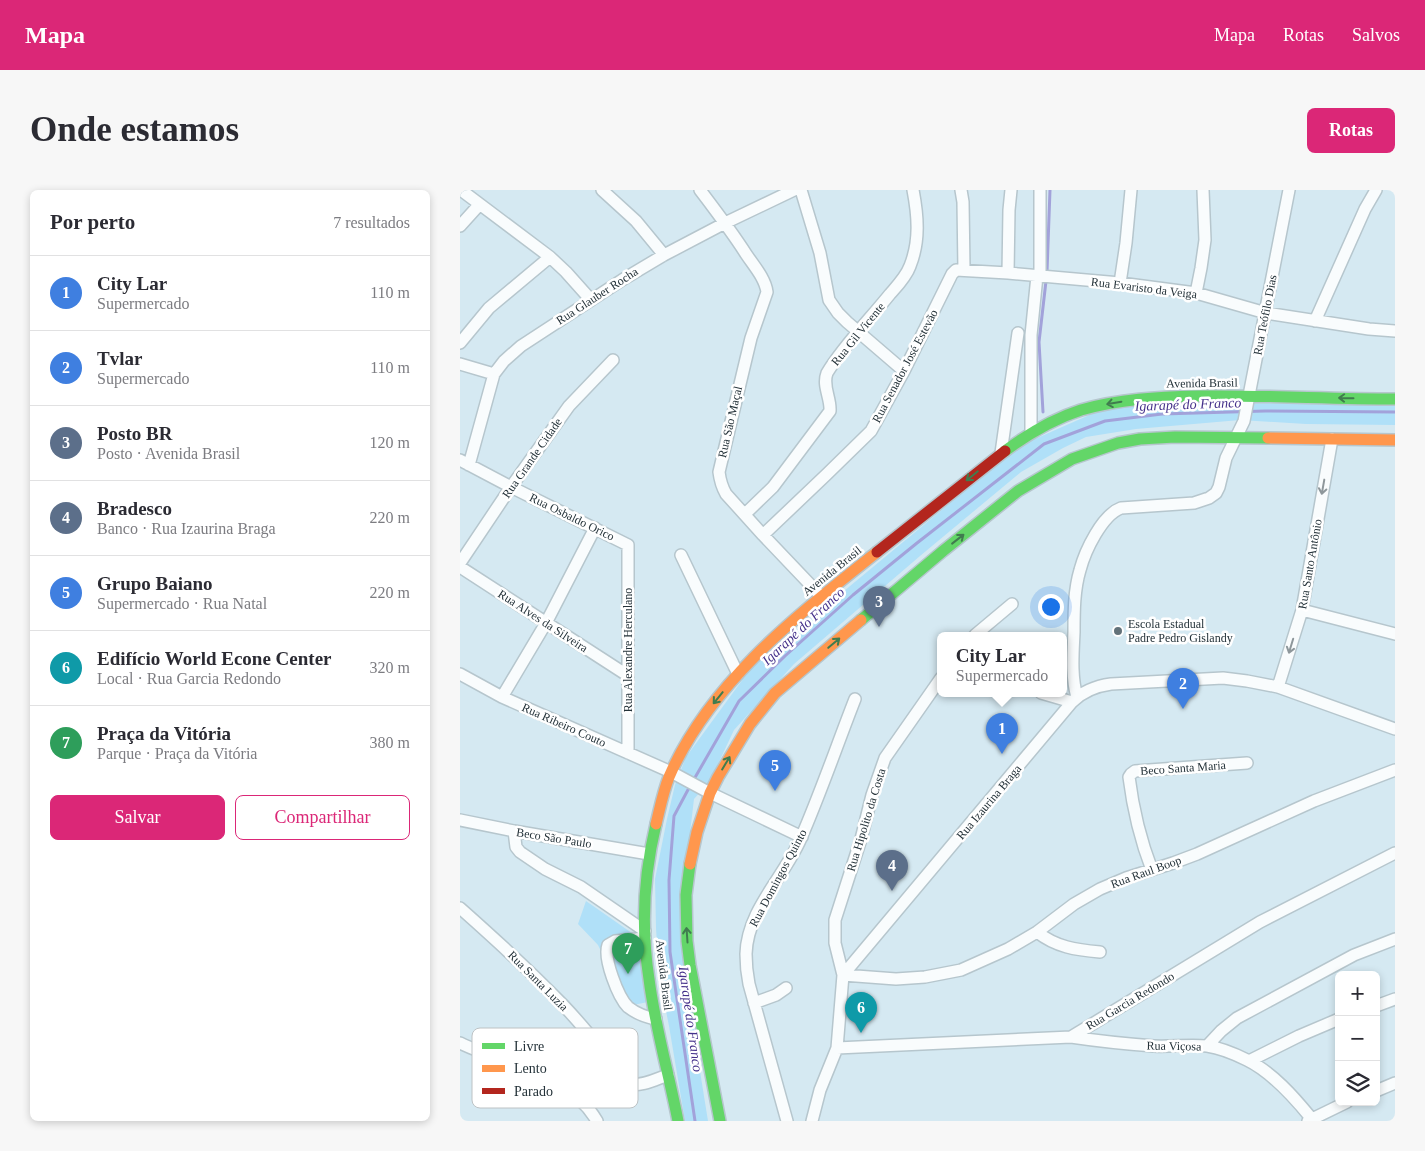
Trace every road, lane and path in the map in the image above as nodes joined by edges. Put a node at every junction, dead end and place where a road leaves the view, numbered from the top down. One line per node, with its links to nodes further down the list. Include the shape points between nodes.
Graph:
1 (461, 190): 14 (street)
2 (602, 190): 17 (street, via 636,221)
3 (700, 190): 15 (street, Rua São Maçal)
4 (794, 190): 15 (street, Rua Glauber Rocha)
5 (801, 190): 29 (street, via 820,253 829,300)
6 (913, 190): 29 (street, Rua Gil Vicente, via 918,230 909,268)
7 (961, 190): 19 (street)
8 (1011, 190): 20 (street)
9 (1040, 190): 22 (street)
10 (1131, 190): 23 (street)
11 (1203, 190): 24 (street, via 1205,240)
12 (1289, 190): 26 (street, Rua Teófilo Dias)
13 (1376, 190): 27 (street)
14 (480, 205): 16 (street); 18 (street)
15 (725, 223): 17 (street, Rua Glauber Rocha); 45 (street, Rua São Maçal, via 766,287 719,472 723,488)
16 (460, 226)
17 (664, 255): 25 (street, Rua Glauber Rocha)
18 (550, 257): 25 (street); 31 (street, via 490,308)
19 (964, 270): 20 (street, Rua Evaristo da Veiga); 21 (street, Rua Evaristo da Veiga, via 956,270)
20 (1008, 273): 22 (street, Rua Evaristo da Veiga)
21 (952, 274): 34 (street, Rua Senador José Estevão)
22 (1039, 277): 23 (street, Rua Evaristo da Veiga); 38 (street, via 1031,335)
23 (1120, 283): 24 (street, Rua Evaristo da Veiga)
24 (1196, 293): 26 (street, Rua Evaristo da Veiga)
25 (591, 300): 35 (street, Rua Glauber Rocha, via 520,346)
26 (1266, 313): 27 (street, Rua Evaristo da Veiga); 36 (street, Rua Teófilo Dias)
27 (1315, 321): 28 (street, Rua Evaristo da Veiga)
28 (1395, 330)
29 (858, 332): 34 (street); 45 (street, Rua Gil Vicente, via 827,373 830,411 773,487)
30 (1018, 333): 42 (street)
31 (460, 343)
32 (613, 360): 44 (street, Rua Grande Cidade, via 570,406)
33 (460, 364): 35 (street)
34 (904, 371): 47 (street, Rua Senador José Estevão, via 871,431)
35 (494, 374): 43 (street, Rua Glauber Rocha)
36 (1249, 399): 37 (highway, Avenida Brasil, one-way to 36); 38 (highway, Avenida Brasil, one-way to 38, via 1160,397 1109,404 1082,410); 39 (street, Rua Teófilo Dias)
37 (1395, 399)
38 (1031, 432): 42 (highway, Avenida Brasil)
39 (1236, 437): 40 (highway); 66 (street, Rua Teófilo Dias, via 1226,458 1219,487 1210,498 1194,503 1128,506 1115,510 1104,521 1080,570 1074,607); 72 (highway, one-way to 39, via 750,724 775,693 943,551 1025,487 1072,459 1118,443 1175,437)
40 (1332, 439): 41 (highway); 54 (street, Rua Santo Antônio, one-way to 54)
41 (1395, 440)
42 (1001, 453): 52 (highway, Avenida Brasil, one-way to 52)
43 (465, 462): 44 (street, Rua Osbaldo Orico)
44 (511, 487): 46 (street, Rua Osbaldo Orico); 50 (street, Rua Grande Cidade)
45 (744, 514): 47 (street, Rua São Maçal)
46 (595, 528): 48 (street, Rua Osbaldo Orico, via 625,543); 55 (street)
47 (763, 534): 52 (street, Rua São Maçal)
48 (628, 548): 60 (street, Rua Alexandre Herculano)
49 (681, 554): 59 (street)
50 (460, 563)
51 (460, 567): 55 (street, Rua Alves da Silveira)
52 (822, 597): 59 (highway, Avenida Brasil)
53 (1012, 604): 56 (street)
54 (1302, 610): 57 (street); 62 (street, Rua Santo Antônio, one-way to 62)
55 (546, 623): 60 (street, Rua Alves da Silveira); 63 (street)
56 (979, 632)
57 (1395, 634)
58 (460, 674): 63 (street, Rua Ribeiro Couto)
59 (738, 674): 71 (highway, Avenida Brasil, one-way to 71, via 694,730)
60 (627, 675): 68 (street, Rua Alexandre Herculano)
61 (937, 684): 84 (street, Rua Hipolito da Costa, via 885,758 872,795 835,920 834,943)
62 (1278, 687): 66 (street, Rua Izaurina Braga, via 1223,678 1111,684 1093,688); 67 (street, Rua Izaurina Braga)
63 (502, 697): 68 (street, Rua Ribeiro Couto)
64 (1060, 697): 66 (street)
65 (855, 699): 75 (street, Rua Domingos Quinto)
66 (1074, 700): 84 (street, Rua Izaurina Braga)
67 (1395, 729)
68 (628, 753): 71 (street, Rua Ribeiro Couto)
69 (1247, 763): 78 (street, Beco Santa Maria, via 1135,771 1131,774 1132,804)
70 (1395, 770): 78 (street, Rua Raul Boop)
71 (676, 775): 72 (street, Rua Ribeiro Couto); 77 (highway, Avenida Brasil, via 662,798)
72 (710, 793): 75 (street, Rua Ribeiro Couto); 107 (highway, one-way to 72, via 691,973 686,917 690,860)
73 (460, 820): 74 (street, Beco São Paulo)
74 (514, 831): 77 (street, Beco São Paulo); 81 (street, via 520,852 581,887)
75 (802, 837): 87 (street, Rua Domingos Quinto, via 760,907 749,936 746,968)
76 (1395, 853): 92 (street, Rua Garcia Redondo, via 1260,922)
77 (649, 854): 81 (highway, Avenida Brasil)
78 (1152, 870): 80 (street, Rua Raul Boop, via 1100,889)
79 (460, 908): 91 (street, Rua Santa Luzia)
80 (1037, 932): 83 (street, via 1062,946); 84 (street, Rua Raul Boop, via 961,970 896,979)
81 (645, 934): 89 (highway, Avenida Brasil); 89 (street, via 615,941 606,949 610,969 626,1005 641,1016)
82 (1395, 939): 94 (street, via 1354,955 1237,1018)
83 (1100, 952)
84 (844, 975): 95 (street)
85 (786, 988): 87 (street)
86 (1395, 1000): 88 (street)
87 (754, 1003): 108 (street, Rua Domingos Quinto)
88 (1380, 1005)
89 (656, 1019): 98 (highway, Avenida Brasil)
90 (1335, 1021): 97 (street)
91 (583, 1028)
92 (1071, 1037): 94 (street, Rua Viçosa, via 1155,1046); 95 (street, Rua Garcia Redondo)
93 (460, 1043): 96 (street)
94 (1207, 1046): 97 (street, Rua Viçosa)
95 (837, 1048): 109 (street)
96 (472, 1049)
97 (1249, 1061): 104 (street, Rua Viçosa, via 1291,1094)
98 (668, 1075): 100 (street, Rua Santa Luzia); 106 (highway, Avenida Brasil)
99 (1395, 1083): 101 (street)
100 (638, 1085)
101 (1380, 1089)
102 (1339, 1106): 104 (street)
103 (588, 1108): 105 (street)
104 (1310, 1120)
105 (597, 1121)
106 (678, 1121)
107 (720, 1121)
108 (787, 1121)
109 (812, 1121)

